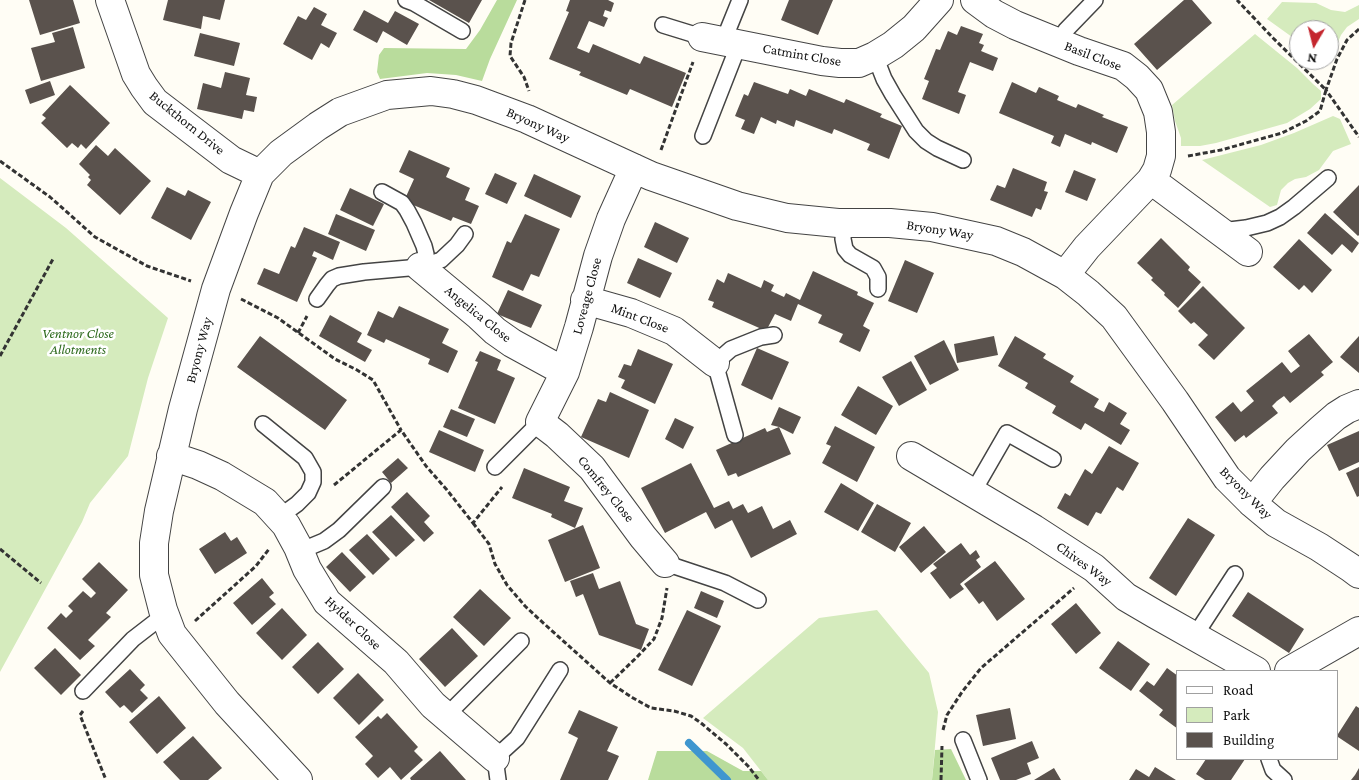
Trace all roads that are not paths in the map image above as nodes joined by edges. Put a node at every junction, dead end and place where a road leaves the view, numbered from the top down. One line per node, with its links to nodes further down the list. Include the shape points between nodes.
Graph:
1 (110, 0): 16 (street, Buckthorn Drive, via 136,74 155,102 231,160)
2 (406, 0): 8 (lane)
3 (740, 0): 9 (lane)
4 (939, 0): 11 (street, Catmint Close, via 914,28)
5 (975, 0): 10 (street, Basil Close, via 1015,26)
6 (1095, 0): 10 (lane)
7 (663, 25): 9 (lane)
8 (462, 31)
9 (721, 41): 11 (street, Catmint Close, via 840,63 859,63); 12 (lane)
10 (1058, 42): 14 (street, Basil Close, via 1123,66 1149,90 1162,132)
11 (875, 56): 13 (lane, via 884,79 916,131 937,148)
12 (703, 136)
13 (963, 160)
14 (1156, 168): 20 (street); 24 (street)
15 (642, 172): 16 (street, Bryony Way, via 527,119 476,100 431,91 387,96 340,112 281,153); 19 (street, Bryony Way, via 737,206 787,218); 27 (street, Loveage Close, via 608,228)
16 (260, 174): 35 (street, Bryony Way, via 216,289)
17 (1328, 178): 20 (lane, via 1280,217 1246,228)
18 (382, 192): 23 (lane, via 402,203 414,223 426,254)
19 (844, 223): 24 (street, Bryony Way, via 932,226 970,234 1023,252); 25 (lane, via 845,249 873,268 878,277)
20 (1220, 231): 22 (street)
21 (465, 234): 23 (lane, via 441,260)
22 (1248, 252)
23 (420, 267): 26 (lane, via 339,276 332,279); 30 (street, Angelica Close, via 494,330)
24 (1065, 275): 41 (street, Bryony Way, via 1114,317 1227,478)
25 (878, 289)
26 (317, 299)
27 (585, 300): 29 (street, Mint Close, via 632,313 674,330); 30 (street, Loveage Close)
28 (774, 335): 29 (lane, via 731,349)
29 (715, 363): 34 (lane)
30 (565, 372): 32 (street, Loveage Close)
31 (1359, 404): 41 (street, via 1336,416 1310,439)
32 (540, 422): 38 (lane); 44 (street, Comfrey Close, via 592,468)
33 (263, 424): 42 (lane, via 305,458 313,472 308,493)
34 (735, 435)
35 (172, 456): 42 (street, Hylder Close, via 222,476 265,502); 48 (street, Bryony Way, via 154,543 154,575)
36 (911, 456): 40 (street, Chives Way)
37 (1053, 460): 40 (lane, via 1007,433)
38 (495, 467)
39 (383, 486): 43 (lane, via 339,530 324,541)
40 (973, 492): 50 (street, Chives Way, via 1094,568 1126,597)
41 (1252, 503): 46 (street, Bryony Way, via 1276,523)
42 (279, 518): 43 (street, Hylder Close)
43 (300, 551): 56 (street, Hylder Close, via 327,602 396,662)
44 (666, 563): 47 (lane, via 725,583)
45 (1235, 574): 50 (lane)
46 (1359, 574)
47 (758, 600)
48 (165, 616): 55 (lane, via 133,639); 60 (street, Bryony Way, via 172,634 227,703)
49 (1359, 630): 54 (street)
50 (1194, 637): 53 (street, Chives Way)
51 (521, 641): 56 (lane)
52 (560, 670): 59 (lane)
53 (1254, 670)
54 (1291, 670)
55 (82, 691)
56 (446, 716): 59 (street, Hylder Close)
57 (963, 740): 61 (lane)
58 (1269, 760): 62 (lane, via 1273,770)
59 (497, 769)
60 (296, 779)
61 (979, 780)
62 (1284, 780)

